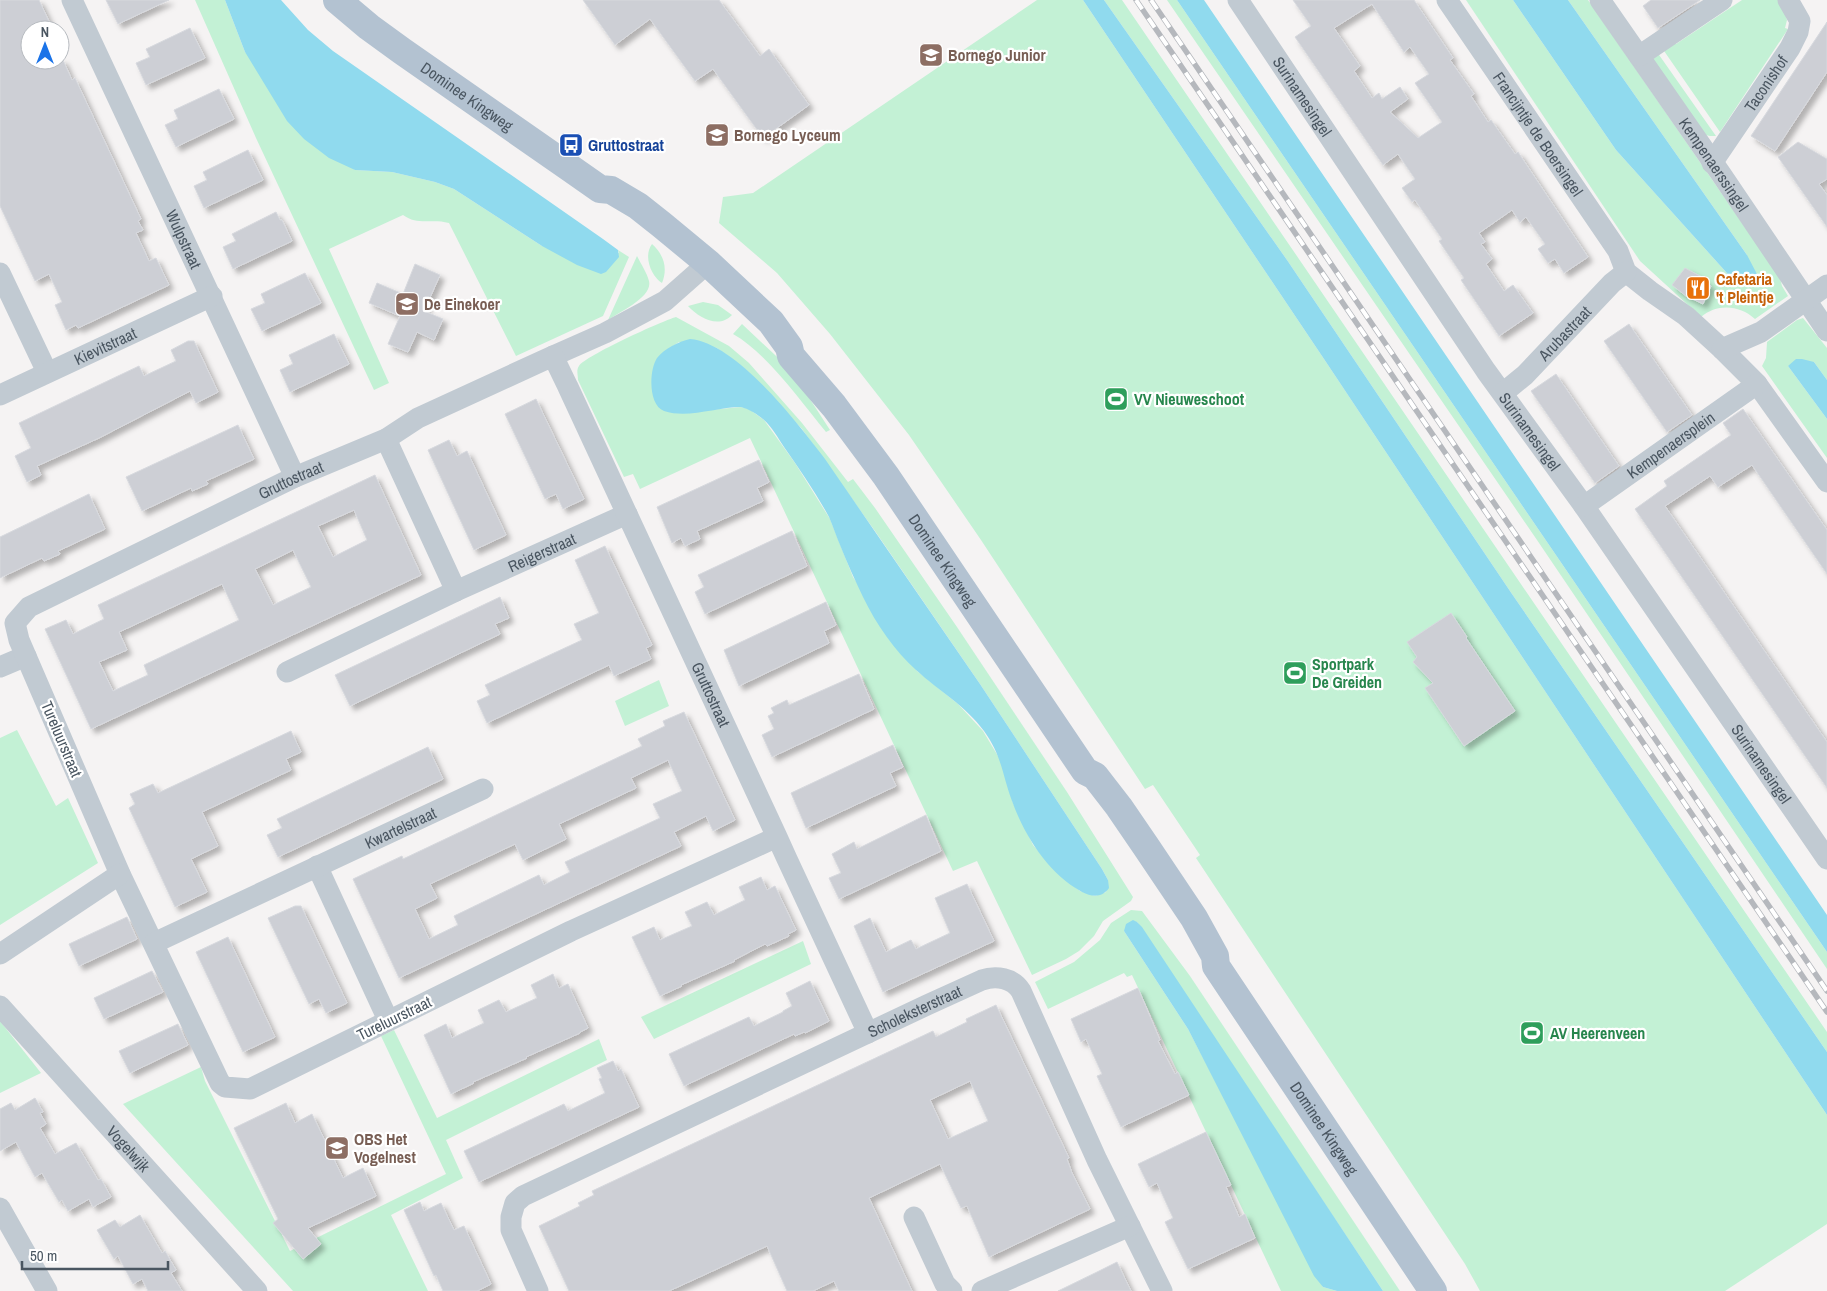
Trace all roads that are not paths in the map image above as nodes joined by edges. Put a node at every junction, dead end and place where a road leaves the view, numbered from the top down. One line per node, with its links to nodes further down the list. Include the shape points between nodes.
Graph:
1 (72, 0): 14 (street, Wulpstraat)
2 (337, 0): 10 (main road, Dominee Kingweg, via 402,51 600,189 611,190 638,206)
3 (1238, 0): 21 (street, Surinamesingel)
4 (1448, 0): 11 (street, Francijntje de Boersingel, via 1618,251)
5 (1600, 0): 8 (street, Kempenaerssingel)
6 (1722, 0): 8 (street)
7 (1788, 0): 9 (street, Taconishof, via 1800,21 1798,32)
8 (1640, 56): 9 (street, Kempenaerssingel)
9 (1712, 163): 15 (street, Kempenaerssingel)
10 (701, 269): 18 (street, Gruttostraat, via 665,301); 52 (main road, Dominee Kingweg, via 770,322 789,347 791,356 839,412 886,476 1085,771 1095,776 1119,807 1194,918 1215,956 1216,966)
11 (1626, 272): 17 (street, via 1686,316); 21 (street, Arubastraat, via 1525,375)
12 (0, 273): 19 (street)
13 (1827, 285): 15 (street)
14 (212, 296): 19 (street, Kievitstraat); 24 (street, Wulpstraat)
15 (1806, 300): 16 (street, Kempenaerssingel); 17 (street, via 1761,332)
16 (1827, 331)
17 (1722, 348): 20 (street)
18 (553, 356): 23 (street, Gruttostraat, via 418,418); 27 (street, Gruttostraat)
19 (47, 372): 22 (street, Kievitstraat)
20 (1757, 384): 25 (street); 26 (street, Kempenaersplein)
21 (1503, 393): 26 (street, Surinamesingel)
22 (0, 395)
23 (386, 439): 24 (street, Gruttostraat); 28 (street)
24 (295, 477): 29 (street, Gruttostraat)
25 (1827, 482)
26 (1584, 506): 35 (street, Surinamesingel)
27 (627, 514): 28 (street, Reigerstraat); 34 (street, Gruttostraat)
28 (456, 591): 32 (street, Reigerstraat)
29 (29, 607): 30 (street, Tureluurstraat, via 15,623)
30 (26, 656): 31 (street); 37 (street, Tureluurstraat)
31 (1, 664)
32 (287, 672)
33 (483, 788): 36 (street, Kwartelstraat)
34 (777, 837): 41 (street, Tureluurstraat, via 571,931); 42 (street, Gruttostraat)
35 (1825, 850)
36 (317, 866): 38 (street, Kwartelstraat); 41 (street)
37 (120, 874): 38 (street, Tureluurstraat); 39 (street)
38 (154, 944): 41 (street, Tureluurstraat, via 220,1083 225,1087 250,1089)
39 (0, 954)
40 (0, 1006): 47 (street, Vogelwijk)
41 (388, 1020)
42 (868, 1033): 45 (street, Scholeksterstraat, via 986,978 1001,978 1015,984); 48 (street, Scholeksterstraat, via 522,1196 515,1203 511,1230)
43 (0, 1208): 46 (street)
44 (914, 1217): 49 (street, via 945,1284)
45 (1130, 1226): 50 (street); 51 (street)
46 (47, 1291)
47 (257, 1291)
48 (538, 1291)
49 (952, 1291)
50 (982, 1291)
51 (1162, 1291)
52 (1433, 1291)

